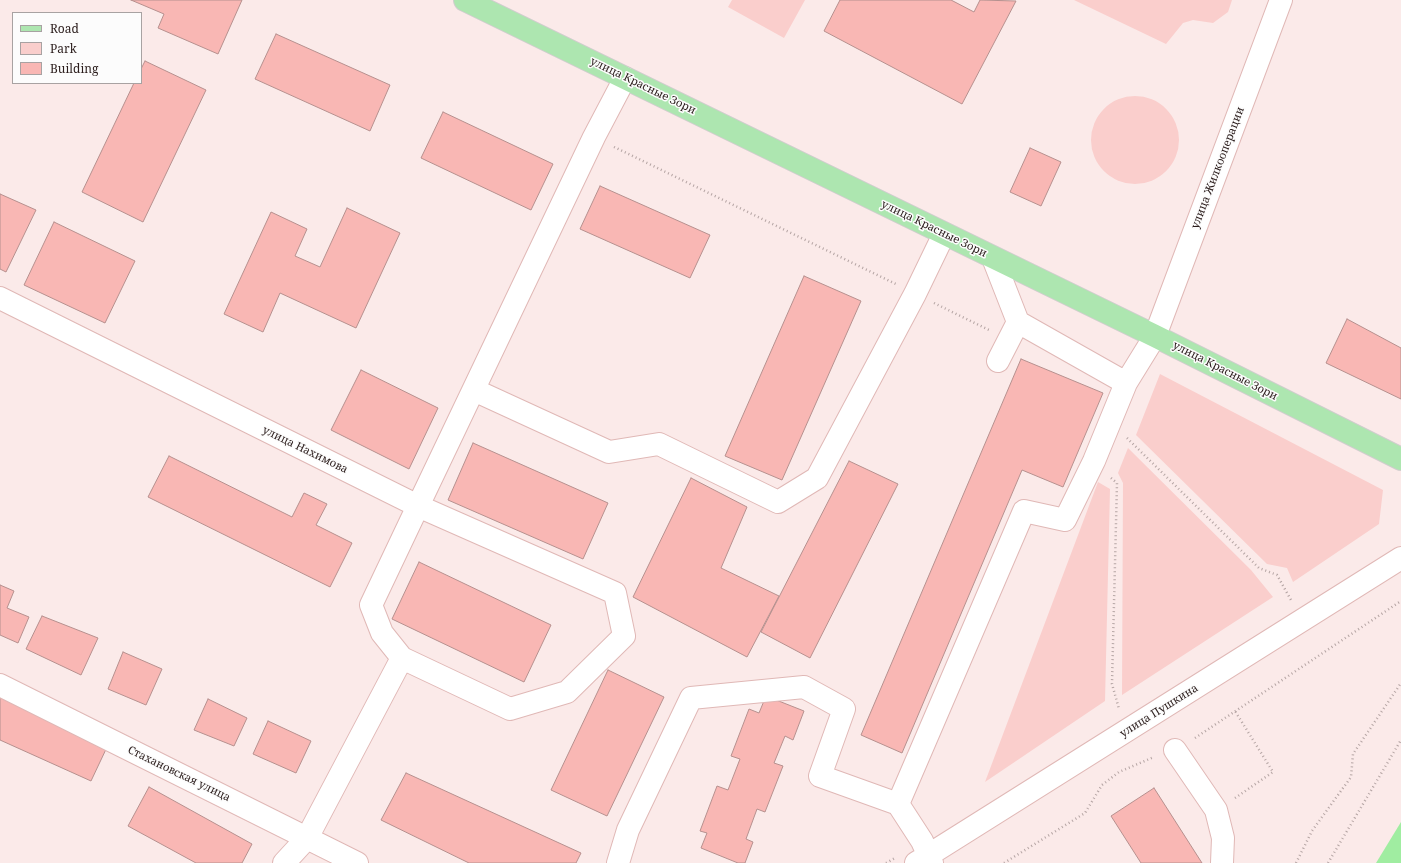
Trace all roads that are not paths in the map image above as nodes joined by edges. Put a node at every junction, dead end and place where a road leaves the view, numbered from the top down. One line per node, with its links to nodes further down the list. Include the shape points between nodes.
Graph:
1 (465, 0): 3 (main road, улица Красные Зори)
2 (1280, 0): 8 (street, улица Жилкооперации)
3 (625, 78): 4 (main road, улица Красные Зори); 11 (street, via 594,137)
4 (944, 234): 5 (main road, улица Красные Зори); 11 (street, via 916,294 817,478 778,502 659,444 609,452)
5 (993, 258): 7 (street); 8 (main road, улица Красные Зори)
6 (0, 298): 13 (street, улица Нахимова)
7 (1014, 331): 9 (street); 10 (street)
8 (1155, 336): 10 (street, улица Жилкооперации); 12 (main road, улица Красные Зори)
9 (998, 361)
10 (1126, 383): 18 (street, улица Жилкооперации, via 1094,461 1065,520 1024,511)
11 (474, 390): 13 (street)
12 (1401, 459)
13 (418, 506): 15 (street, via 371,605 382,633); 15 (street, улица Нахимова, via 614,593 624,636 567,692 510,709)
14 (1401, 558): 20 (street, улица Пушкина)
15 (402, 658): 19 (street)
16 (0, 685): 19 (street, Стахановская улица)
17 (1175, 750): 24 (street, via 1216,810 1223,838)
18 (898, 804): 20 (street, via 922,841); 23 (street, via 820,776 844,709 804,687 691,698 628,830)
19 (307, 838): 21 (street); 22 (street, Стахановская улица)
20 (925, 860)
21 (284, 863)
22 (357, 863)
23 (618, 863)
24 (1222, 863)

